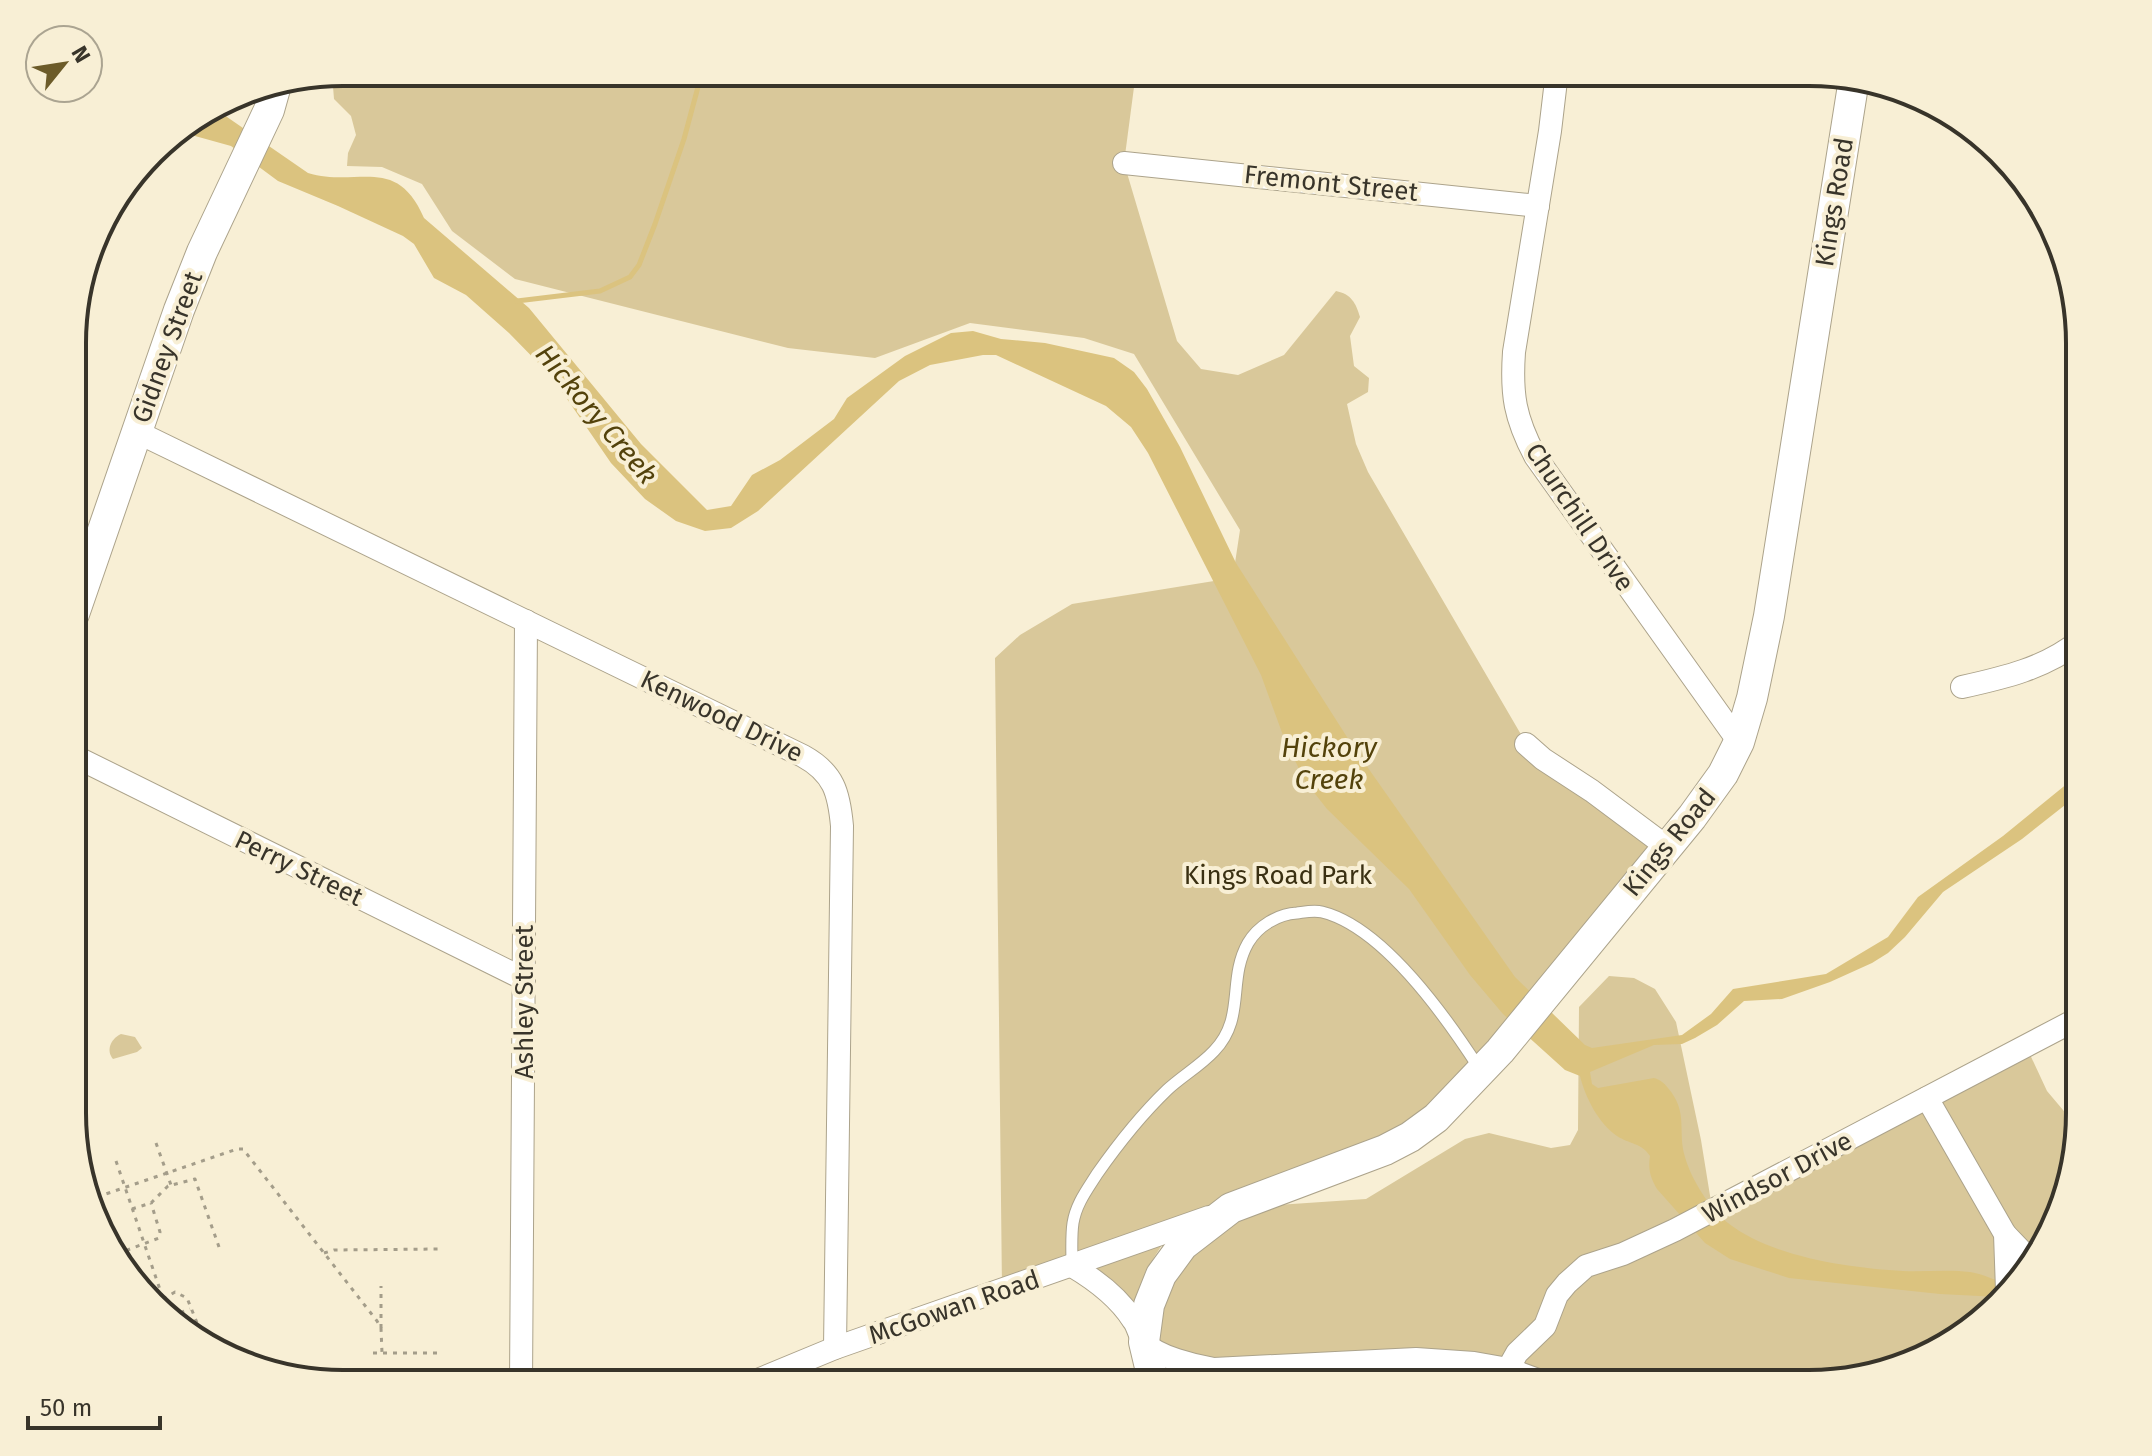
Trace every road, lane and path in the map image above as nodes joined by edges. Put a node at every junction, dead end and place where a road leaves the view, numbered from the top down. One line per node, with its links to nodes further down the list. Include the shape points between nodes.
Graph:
1 (1555, 86): 5 (street, Churchill Drive)
2 (1852, 90): 11 (street, Kings Road, via 1769,616)
3 (273, 96): 6 (street, Gidney Street, via 202,252)
4 (1124, 163): 5 (street, Fremont Street)
5 (1538, 206): 11 (street, Churchill Drive, via 1514,352 1512,384 1521,429 1589,534)
6 (137, 432): 7 (street, Gidney Street); 8 (street, Kenwood Drive)
7 (86, 579)
8 (526, 621): 15 (street, Ashley Street); 45 (street, Kenwood Drive, via 815,762 833,781 842,826)
9 (2065, 650): 10 (street, via 2005,678)
10 (1962, 687)
11 (1739, 742): 14 (street, Kings Road, via 1723,774)
12 (1526, 744): 14 (street)
13 (86, 762): 15 (street, Perry Street)
14 (1667, 847): 17 (street, Kings Road)
15 (524, 979): 51 (street, Ashley Street)
16 (2065, 1025): 18 (street, Windsor Drive)
17 (1491, 1062): 26 (street, Kings Road, via 1410,1137); 35 (lane, via 1453,1028 1391,955 1344,921 1319,911 1270,921 1248,943 1238,968 1233,1023 1226,1037 1125,1134 1079,1202)
18 (1927, 1098): 28 (street); 50 (street, Windsor Drive, via 1675,1230 1586,1266 1557,1295 1545,1326)
19 (156, 1143): 21 (path)
20 (116, 1161): 23 (path)
21 (166, 1173): 22 (path); 23 (path); 33 (path, via 243,1149)
22 (171, 1185): 25 (path); 30 (path, via 196,1180)
23 (125, 1188): 24 (path); 27 (path)
24 (101, 1196)
25 (151, 1203): 27 (path); 29 (path, via 160,1234)
26 (1231, 1208): 35 (street, McGowan Road); 44 (street, Kings Road, via 1174,1255 1154,1289)
27 (132, 1209): 29 (path)
28 (2005, 1234): 34 (street); 36 (street)
29 (145, 1245): 32 (path); 38 (path)
30 (219, 1247)
31 (440, 1249): 33 (path)
32 (126, 1251)
33 (324, 1253): 43 (path)
34 (2024, 1254)
35 (1072, 1266): 44 (street, McGowan Road, via 1126,1310); 45 (street, McGowan Road)
36 (2007, 1277)
37 (381, 1286): 43 (path)
38 (162, 1296)
39 (165, 1298): 40 (path, via 178,1292)
40 (192, 1309): 41 (path); 42 (path)
41 (180, 1312)
42 (199, 1326)
43 (381, 1328): 47 (path)
44 (1144, 1342): 49 (street, Kings Road); 50 (street, via 1186,1363 1214,1369 1416,1359)
45 (835, 1348): 52 (street, McGowan Road)
46 (373, 1353): 47 (path)
47 (382, 1353): 48 (path)
48 (441, 1353)
49 (1151, 1369)
50 (1508, 1369)
51 (521, 1370)
52 (783, 1370)

